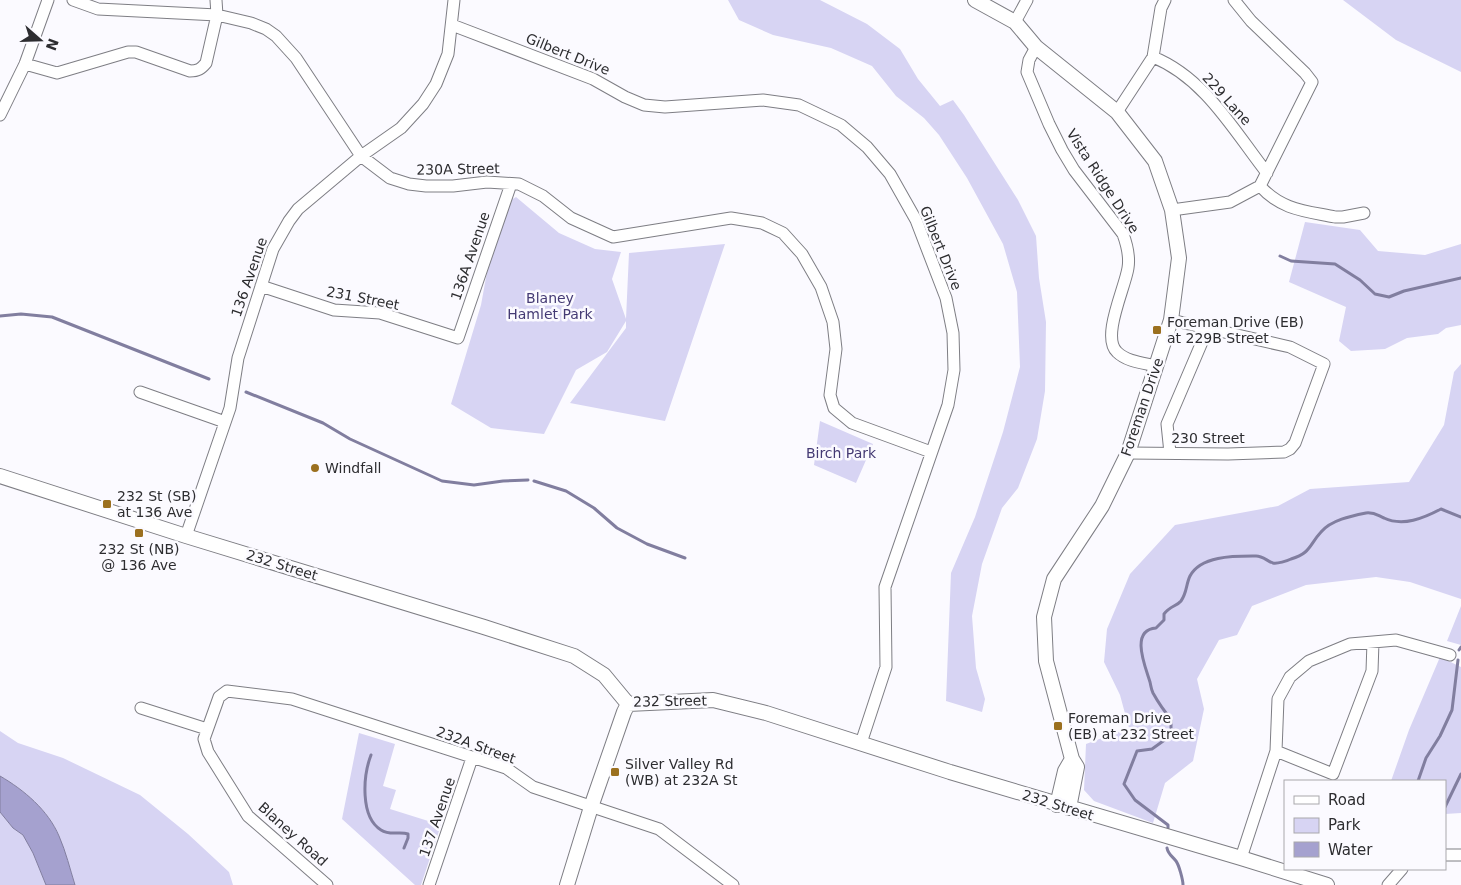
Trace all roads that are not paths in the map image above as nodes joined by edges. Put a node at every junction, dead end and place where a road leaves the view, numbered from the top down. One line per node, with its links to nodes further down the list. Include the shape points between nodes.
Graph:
1 (48, 0): 14 (street)
2 (73, 0): 9 (street, 230A Street, via 98,9)
3 (216, 0): 9 (street)
4 (454, 0): 11 (street, 136 Avenue)
5 (976, 0): 10 (street, Foreman Drive)
6 (1027, 0): 10 (street)
7 (1165, 0): 13 (street)
8 (1234, 0): 18 (street, via 1312,82)
9 (217, 15): 14 (street, via 206,63 197,71 136,52 57,73); 17 (street, 230A Street, via 252,22 276,36 296,58)
10 (1015, 22): 12 (street, Foreman Drive)
11 (452, 24): 17 (street, 136 Avenue, via 448,54 427,98 401,128); 30 (street, Gilbert Drive, via 593,79 644,105 665,107 764,100 799,105 841,126 867,147 890,174 916,220 946,298 953,334 954,370 948,405)
12 (1036, 47): 15 (street, Foreman Drive); 27 (street, Vista Ridge Drive, via 1027,72 1049,124 1074,170 1123,234 1127,245 1128,268 1112,327 1112,346 1126,358)
13 (1153, 57): 15 (street); 18 (street, 229 Lane, via 1167,62 1192,81 1224,114)
14 (25, 64): 16 (street)
15 (1117, 112): 21 (street, Foreman Drive, via 1155,161)
16 (0, 115)
17 (361, 156): 19 (street, 230A Street, via 390,178 408,184); 23 (street, 136 Avenue, via 298,209 273,250)
18 (1268, 173): 20 (street)
19 (511, 184): 26 (street, 136A Avenue); 30 (street, 230A Street, via 519,184 543,196 571,218 613,237 731,218 762,223 783,234 802,254 821,287 833,322 836,348 830,395 834,408 852,422)
20 (1260, 186): 21 (street, via 1230,202); 22 (street, via 1284,206 1335,217)
21 (1172, 210): 24 (street, Foreman Drive, via 1179,258)
22 (1364, 213)
23 (261, 286): 26 (street, 231 Street, via 334,310 380,313); 29 (street, 136 Avenue, via 238,358)
24 (1172, 320): 25 (street); 27 (street, Foreman Drive)
25 (1208, 328): 32 (street, via 1167,424); 32 (street, 230 Street, via 1290,347 1324,364 1295,443 1288,450)
26 (458, 338)
27 (1156, 366): 31 (street, Foreman Drive)
28 (140, 392): 29 (street)
29 (225, 422): 34 (street, 136 Avenue)
30 (930, 452): 41 (street, Gilbert Drive, via 885,587 886,667)
31 (1128, 452): 32 (street, 230 Street); 44 (street, Foreman Drive, via 1102,506 1054,579 1044,617 1046,661 1072,759 1077,767)
32 (1170, 453)
33 (0, 476): 34 (street, 232 Street)
34 (186, 536): 38 (street, 232 Street, via 574,656 604,675)
35 (1373, 642): 36 (street, via 1396,640); 42 (street, via 1350,644 1309,661 1290,677 1278,699); 42 (street, via 1372,672 1333,774)
36 (1450, 655)
37 (219, 697): 40 (street, Blaney Road); 43 (street, 232A Street, via 227,691 292,700)
38 (628, 704): 41 (street, 232 Street, via 713,700); 45 (street)
39 (141, 708): 40 (street)
40 (207, 729): 50 (street, Blaney Road, via 204,739 208,752 248,816)
41 (861, 743): 44 (street, 232 Street)
42 (1276, 751): 48 (street)
43 (472, 758): 45 (street, 232A Street, via 510,770 533,787); 51 (street, 137 Avenue)
44 (1063, 806): 48 (street, 232 Street)
45 (591, 807): 52 (street); 53 (street, 232A Street, via 659,829)
46 (1446, 855): 47 (street)
47 (1461, 855)
48 (1241, 858): 54 (street, 232 Street)
49 (1401, 870): 55 (street)
50 (327, 885)
51 (429, 885)
52 (567, 885)
53 (733, 885)
54 (1327, 885)
55 (1388, 885)

